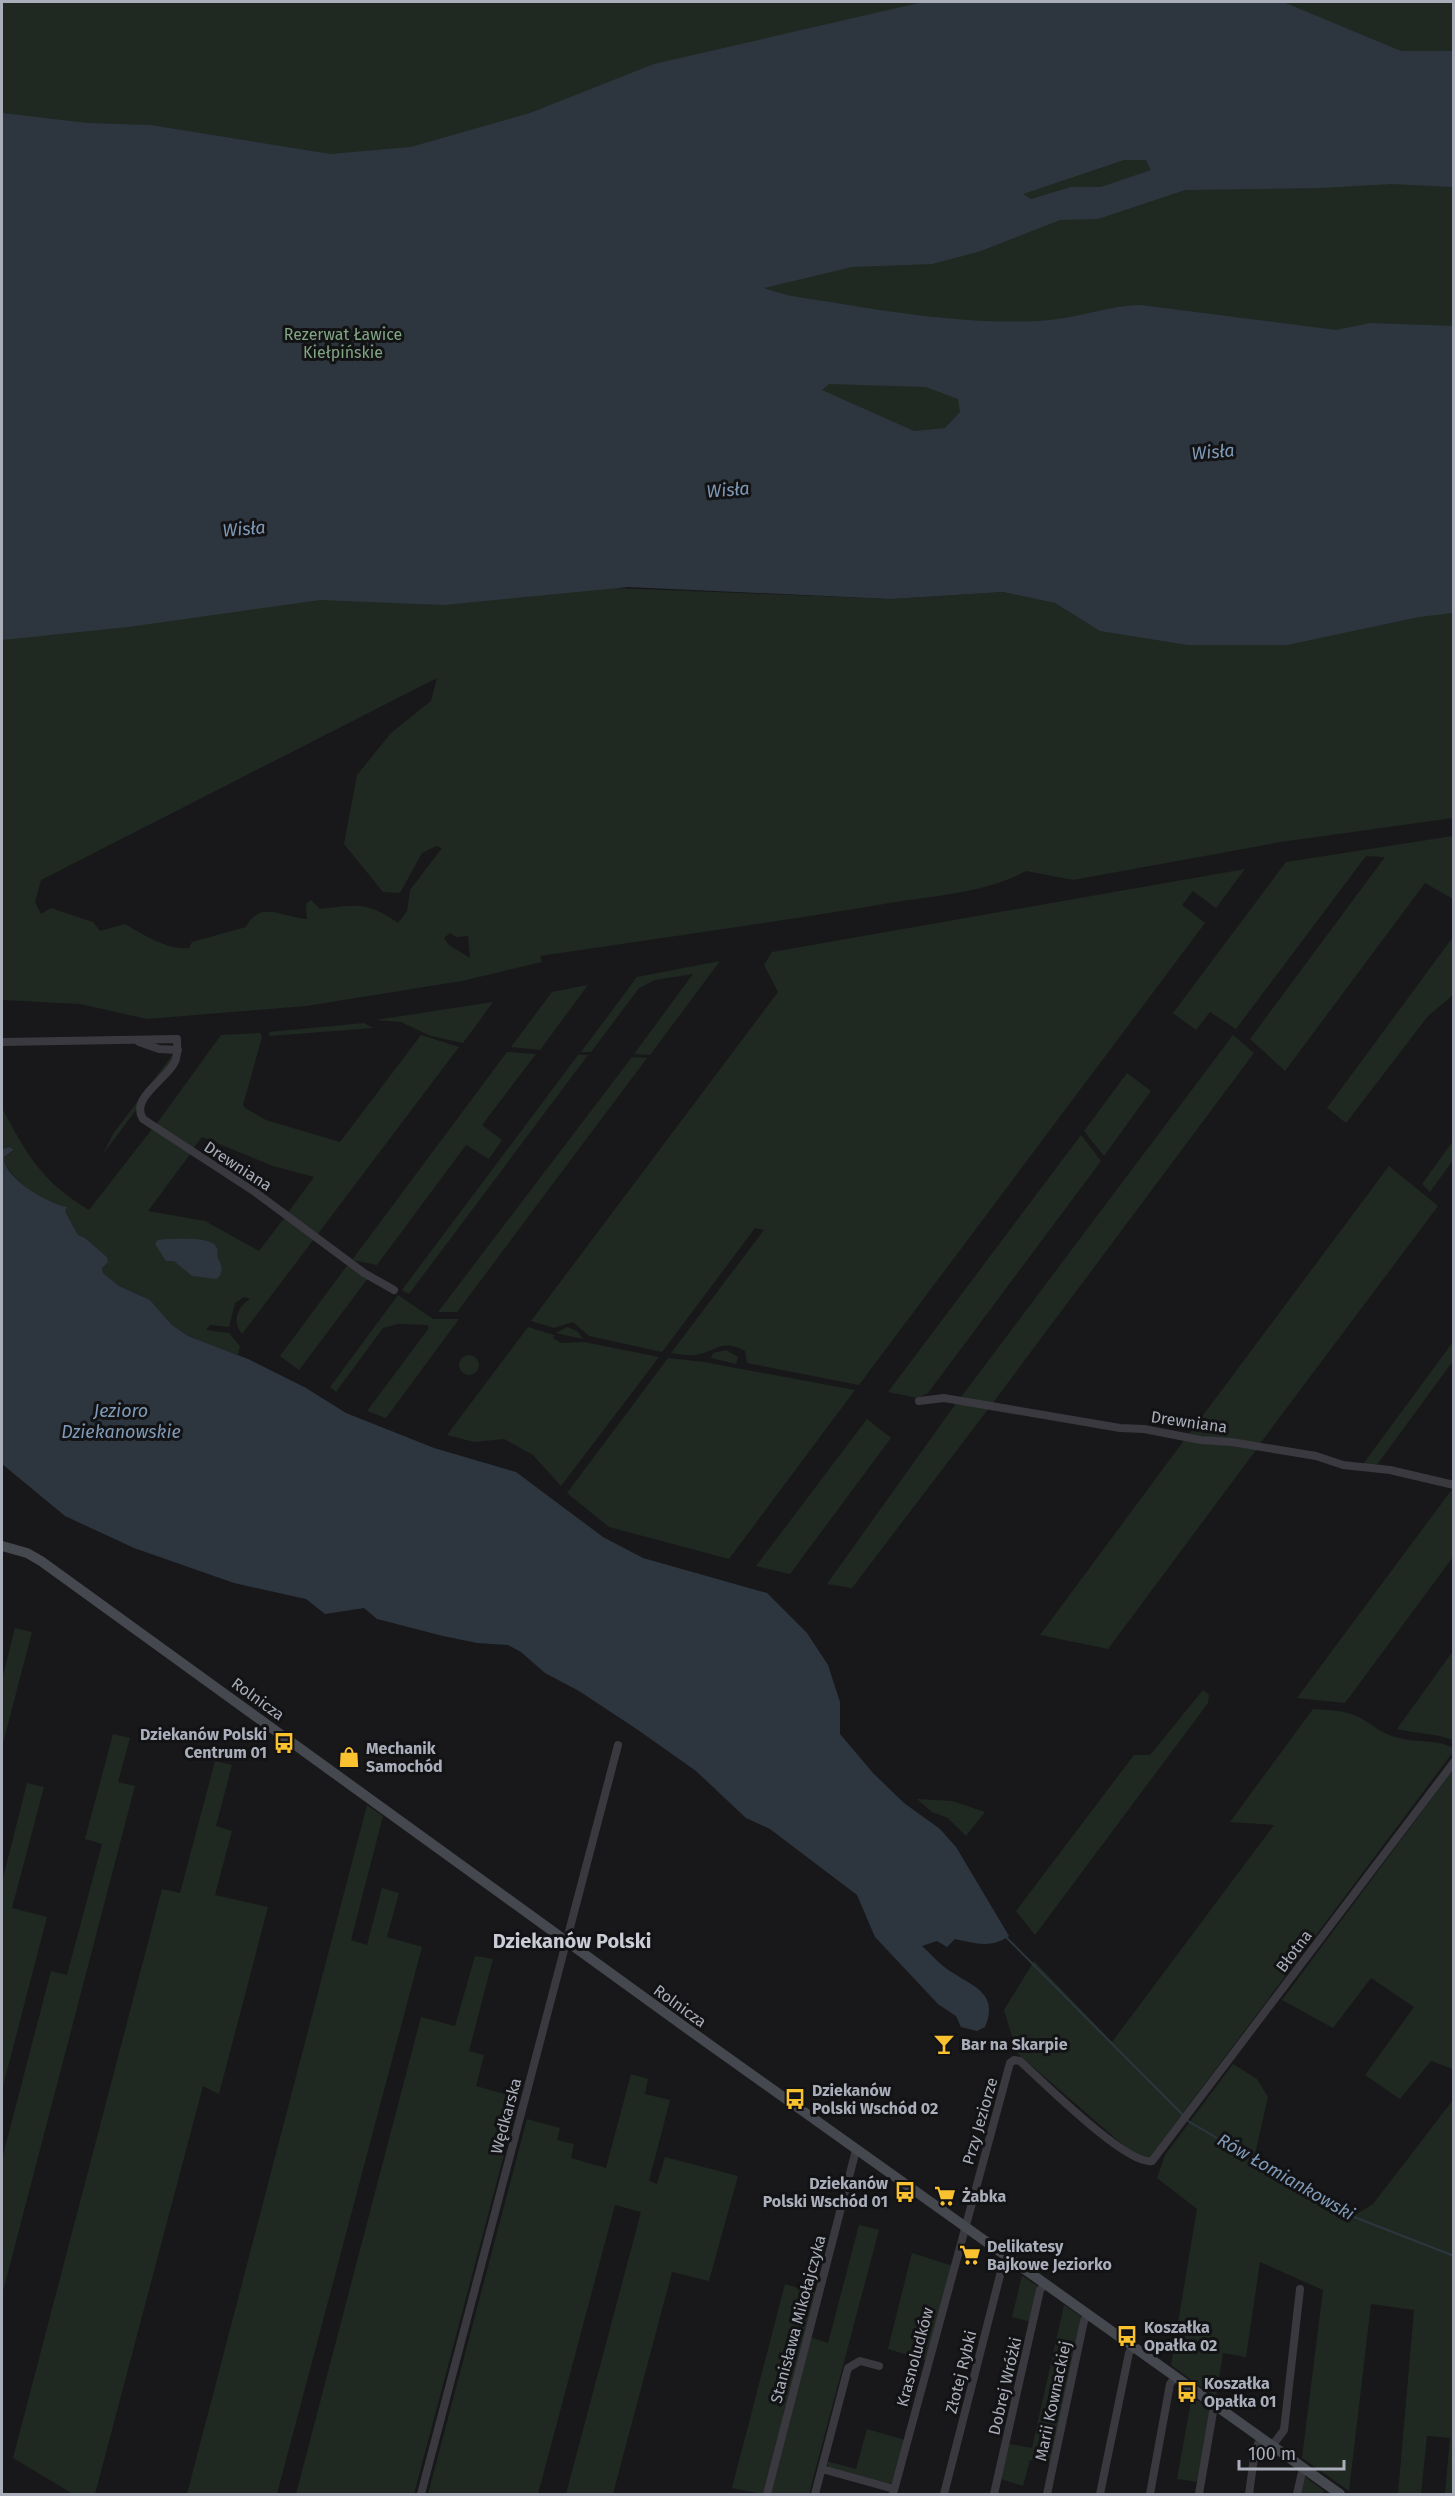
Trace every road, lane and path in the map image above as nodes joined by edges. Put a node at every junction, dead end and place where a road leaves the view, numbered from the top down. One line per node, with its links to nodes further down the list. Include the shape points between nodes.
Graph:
1 (138, 1041): 2 (street); 3 (street, via 159,1049); 3 (street, via 177,1039)
2 (2, 1042)
3 (178, 1050): 4 (street, Drewniana, via 171,1067 143,1100 143,1119 255,1192 364,1274)
4 (394, 1290)
5 (920, 1401): 6 (street, Drewniana, via 944,1398 1231,1442)
6 (1454, 1485)
7 (2, 1546): 10 (street, Rolnicza, via 41,1561)
8 (618, 1745): 10 (street, Wędkarska)
9 (1454, 1762): 12 (street, Błotna)
10 (566, 1941): 11 (street, Rolnicza); 27 (street, Wędkarska)
11 (856, 2150): 13 (street, Rolnicza); 28 (street, Stanisława Mikołajczyka)
12 (1157, 2157): 13 (street, Przy Jeziorze, via 1146,2163 1133,2158 1020,2061 1014,2060)
13 (964, 2227): 14 (street, Rolnicza); 26 (street, Krasnoludków)
14 (1005, 2256): 15 (street, Rolnicza); 30 (street, Złotej Rybki)
15 (1045, 2284): 17 (street, Rolnicza); 31 (street, Dobrej Wróżki, via 1040,2290)
16 (1300, 2289): 23 (street, via 1284,2430)
17 (1088, 2315): 18 (street, Rolnicza); 32 (street, Marii Kownackiej)
18 (1133, 2347): 20 (street, Rolnicza); 33 (street)
19 (879, 2366): 25 (street, via 860,2361 848,2368)
20 (1175, 2377): 21 (street, Rolnicza); 34 (street, via 1170,2384)
21 (1216, 2406): 22 (street, Rolnicza); 35 (street)
22 (1261, 2438): 23 (street, Rolnicza); 36 (street, via 1255,2450)
23 (1272, 2446): 24 (street, Rolnicza)
24 (1303, 2468): 37 (street); 38 (street, Rolnicza)
25 (822, 2469): 26 (street); 29 (street)
26 (893, 2492)
27 (421, 2494)
28 (767, 2494)
29 (815, 2494)
30 (944, 2494)
31 (993, 2494)
32 (1047, 2494)
33 (1100, 2494)
34 (1150, 2494)
35 (1199, 2494)
36 (1249, 2494)
37 (1297, 2494)
38 (1340, 2494)

